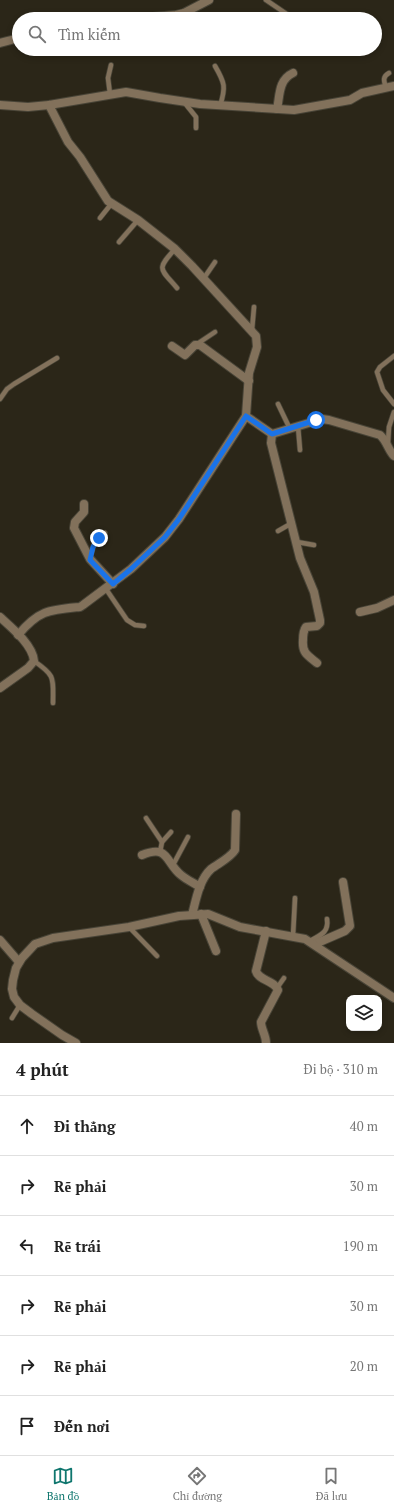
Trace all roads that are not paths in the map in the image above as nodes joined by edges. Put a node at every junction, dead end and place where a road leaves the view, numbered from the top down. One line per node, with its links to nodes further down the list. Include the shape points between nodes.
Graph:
1 (209, 0): 3 (street)
2 (266, 0): 4 (lane)
3 (186, 12)
4 (284, 12)
5 (12, 40): 6 (street)
6 (0, 43)
7 (110, 65): 12 (lane)
8 (215, 66): 16 (lane, via 224,83)
9 (293, 73): 17 (street, via 287,76 281,86)
10 (388, 73): 11 (lane, via 383,78)
11 (390, 87): 17 (street, via 350,100 294,110)
12 (110, 94): 13 (street, via 126,92); 15 (street)
13 (184, 102): 16 (street); 18 (lane, via 196,117)
14 (0, 105): 15 (street)
15 (49, 105): 19 (street, via 68,142)
16 (220, 106): 17 (street)
17 (276, 109)
18 (196, 128)
19 (112, 203): 20 (lane); 21 (street)
20 (100, 218)
21 (138, 220): 22 (lane); 23 (street)
22 (119, 242)
23 (174, 249): 25 (street); 26 (lane, via 162,266 163,272)
24 (215, 262): 25 (lane)
25 (204, 278): 28 (street)
26 (177, 288)
27 (254, 307): 28 (lane)
28 (252, 330): 34 (street, via 256,336 257,347)
29 (215, 332): 30 (lane)
30 (197, 344): 31 (street, via 185,354); 34 (street)
31 (172, 346)
32 (394, 356): 37 (lane, via 380,367 378,372 383,390)
33 (57, 358): 35 (lane, via 7,389)
34 (249, 381): 39 (street)
35 (0, 399)
36 (278, 404): 40 (lane)
37 (394, 404)
38 (394, 412): 42 (lane, via 388,427)
39 (246, 416): 41 (street); 52 (street, via 165,537)
40 (294, 427): 41 (street); 42 (street, via 316,420 329,420 380,435); 43 (lane)
41 (272, 434): 46 (street, via 271,442)
42 (388, 448): 44 (street)
43 (300, 450)
44 (394, 456)
45 (84, 504): 51 (street, via 84,512 75,522 74,528)
46 (292, 523): 47 (lane); 49 (street)
47 (278, 531)
48 (105, 533): 51 (lane, via 94,544)
49 (297, 542): 50 (lane); 60 (street, via 300,558 314,592 320,620 317,626 306,627 303,631 302,648 303,652)
50 (314, 545)
51 (90, 560): 52 (street)
52 (113, 584): 53 (street)
53 (106, 589): 57 (lane, via 126,620 134,625); 58 (street, via 80,607 54,609 39,616)
54 (394, 600): 55 (street)
55 (360, 612)
56 (0, 617): 58 (street)
57 (144, 626)
58 (18, 635): 59 (street, via 31,652)
59 (34, 661): 61 (street); 62 (lane, via 52,677)
60 (318, 662)
61 (0, 688)
62 (53, 703)
63 (236, 814): 72 (street, via 236,847 211,870)
64 (146, 818): 67 (lane)
65 (171, 832): 67 (lane)
66 (188, 837): 70 (lane)
67 (162, 842): 68 (lane)
68 (160, 852): 69 (street, via 152,851); 70 (street)
69 (142, 855)
70 (173, 865): 72 (street, via 181,875)
71 (343, 882): 81 (street, via 350,926 345,931)
72 (200, 887): 75 (street)
73 (295, 898): 79 (lane)
74 (201, 914): 75 (street); 78 (street); 82 (street)
75 (192, 915): 77 (street)
76 (327, 919): 81 (lane, via 328,926)
77 (129, 927): 83 (lane); 84 (street, via 52,938 35,944)
78 (266, 931): 79 (street); 86 (street, via 256,971)
79 (293, 936): 81 (street)
80 (0, 940): 84 (street)
81 (312, 943): 87 (street)
82 (216, 951)
83 (157, 956)
84 (19, 962): 88 (street, via 12,989)
85 (284, 978): 86 (lane)
86 (277, 988): 91 (street, via 277,994 261,1026)
87 (394, 998)
88 (20, 1005): 89 (lane); 90 (street)
89 (12, 1018)
90 (76, 1043)
91 (266, 1043)

